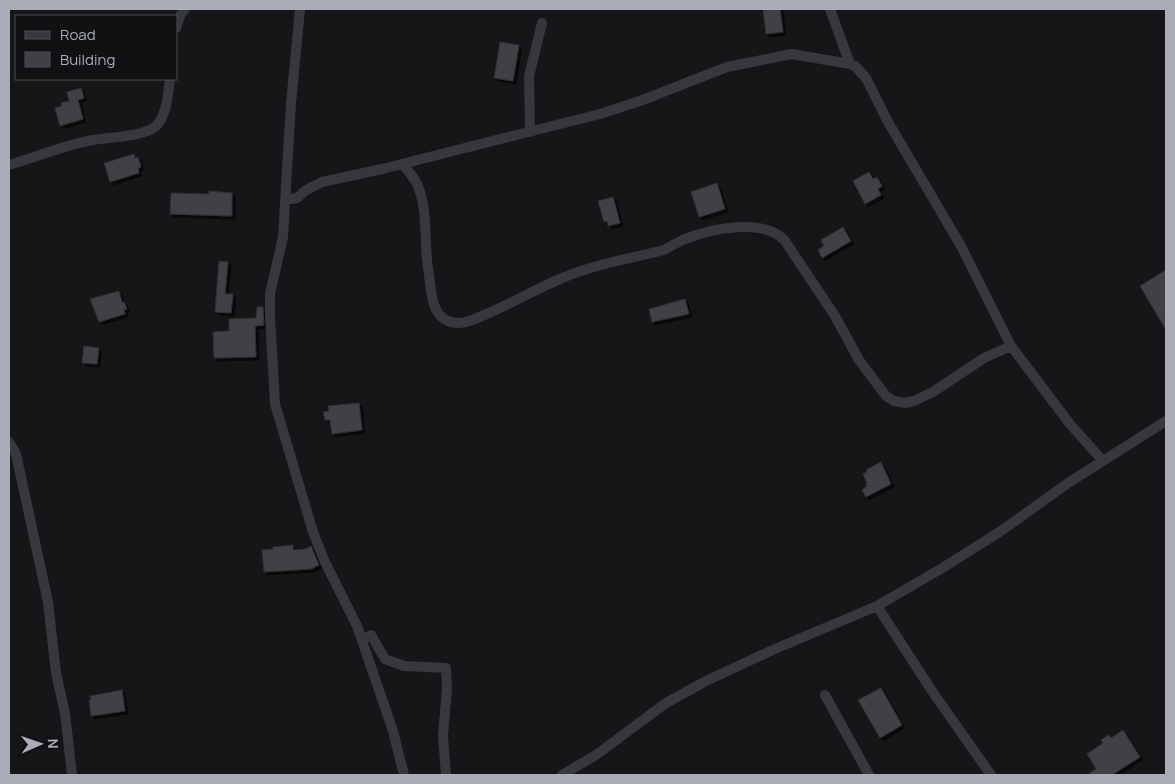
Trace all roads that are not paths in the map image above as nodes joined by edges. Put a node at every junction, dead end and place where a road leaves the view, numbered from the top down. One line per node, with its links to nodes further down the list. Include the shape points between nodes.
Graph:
1 (185, 9): 4 (street)
2 (300, 9): 11 (street)
3 (830, 9): 6 (street)
4 (178, 22)
5 (542, 23): 8 (street, via 529,76)
6 (850, 64): 8 (street, via 792,54 727,67 640,101); 12 (street, via 866,78 888,122 961,246)
7 (170, 80): 9 (street, via 162,116 156,126 147,131 79,143)
8 (530, 132): 10 (street)
9 (9, 164)
10 (402, 164): 11 (street, via 322,182 297,198); 12 (street, via 419,189 423,203 427,263 437,313 452,323 470,321 566,276 664,250 692,236 752,227 770,231 785,241 835,316 859,360 886,396 894,401 905,403 927,395 984,358)
11 (285, 200): 17 (street, via 283,237 270,294 275,404 318,546)
12 (1011, 346): 15 (street, via 1070,424)
13 (1166, 421): 15 (street)
14 (9, 442): 19 (street, via 16,454 48,602)
15 (1102, 460): 16 (street, via 1001,531)
16 (877, 606): 22 (street, via 775,649 666,703 596,755); 24 (street)
17 (362, 640): 20 (street, via 393,731); 21 (street, via 371,635 385,659 404,666 446,668 442,735)
18 (825, 694): 23 (street)
19 (72, 775)
20 (404, 775)
21 (446, 775)
22 (562, 775)
23 (870, 775)
24 (991, 775)

